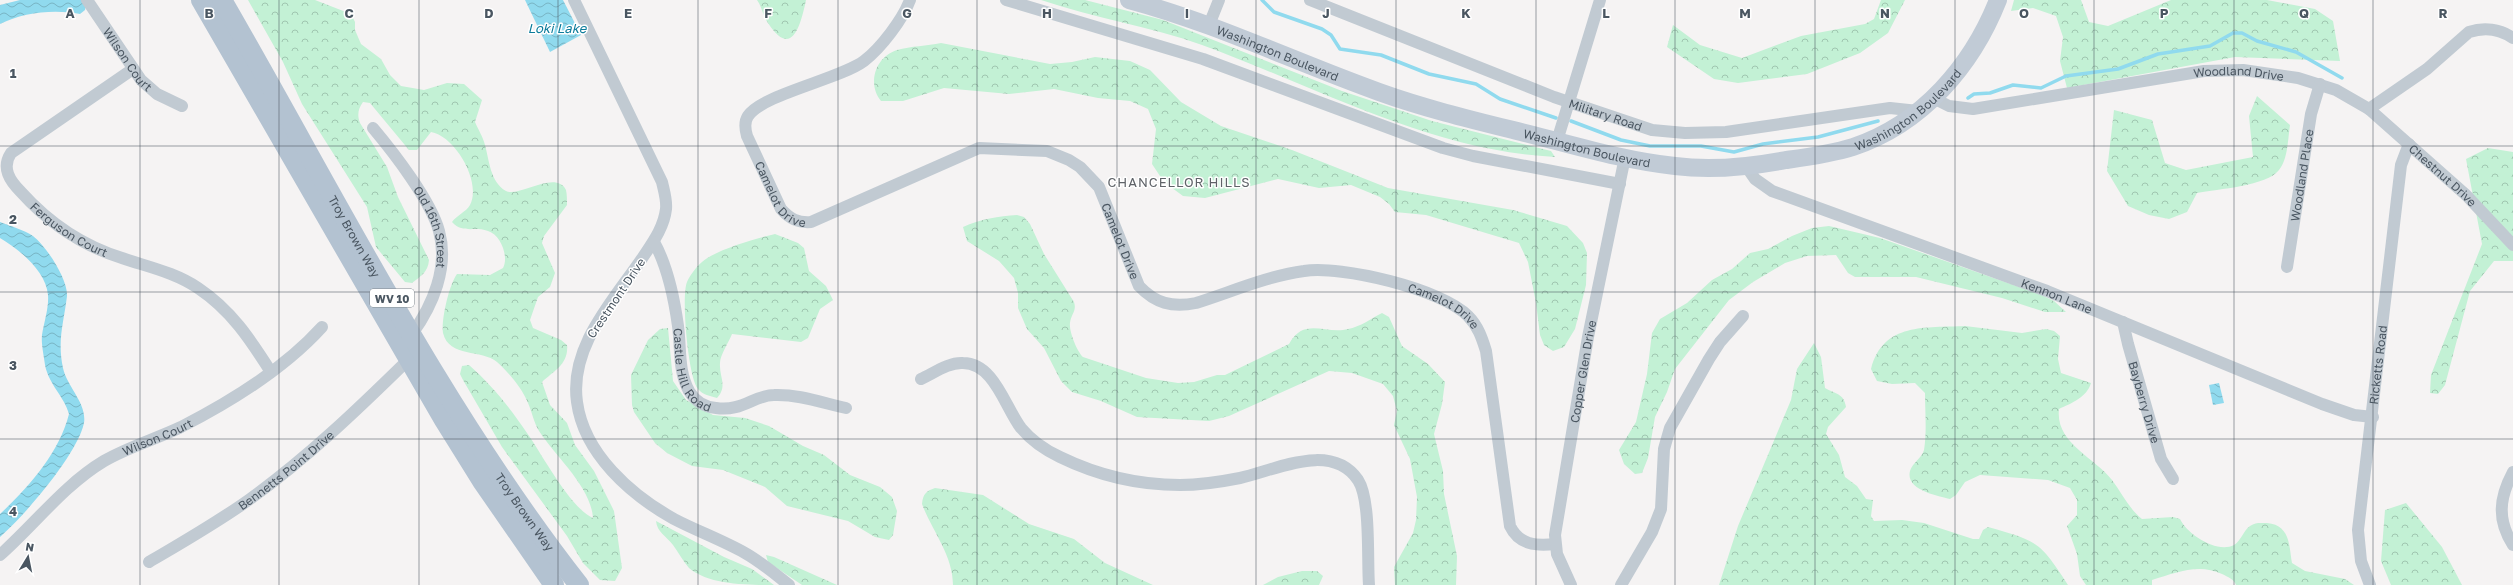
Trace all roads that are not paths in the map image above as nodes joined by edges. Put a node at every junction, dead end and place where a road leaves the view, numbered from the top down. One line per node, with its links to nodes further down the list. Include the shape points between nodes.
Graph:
1 (87, 0): 14 (street, Wilson Court)
2 (201, 0): 34 (main road, Troy Brown Way / WV 10)
3 (222, 0): 33 (main road, Troy Brown Way / WV 10)
4 (574, 0): 27 (street, Crestmont Drive, via 662,182 666,208)
5 (910, 0): 41 (street, Camelot Drive, via 902,17 864,60 764,104 749,115 745,128 747,136 781,209 787,215 802,222 815,220 979,148 1036,149 1069,160 1091,176 1105,199 1139,286 1146,294 1168,305 1196,303 1290,273 1322,269 1358,273 1448,301 1460,308 1476,326 1486,351 1510,526 1517,536 1528,543)
6 (1006, 0): 26 (street, via 1203,59 1443,148)
7 (1129, 0): 12 (street, Washington Boulevard)
8 (1219, 0): 12 (street)
9 (1310, 0): 17 (street, Military Road)
10 (1600, 0): 17 (street)
11 (1998, 0): 16 (street, Washington Boulevard, via 1988,26 1968,58)
12 (1209, 25): 22 (street, Washington Boulevard, via 1405,101)
13 (2513, 38): 19 (street, via 2494,30 2477,29 2469,32 2427,69)
14 (133, 69): 18 (street, Wilson Court, via 157,94); 35 (street, Ferguson Court, via 11,153 6,165 9,178 43,214 86,243 108,254 173,274 199,289 238,323)
15 (2320, 84): 16 (street, Woodland Drive, via 2277,74 2228,69 2175,75 1973,109 1949,106); 19 (street, Woodland Drive, via 2346,95); 29 (street, Woodland Place, via 2311,114)
16 (1933, 98): 20 (street, Washington Boulevard)
17 (1569, 101): 20 (street, Military Road, via 1641,128 1686,133 1726,132 1890,108); 22 (street)
18 (182, 106)
19 (2369, 109): 23 (street, Chestnut Drive)
20 (1918, 111): 25 (street, Washington Boulevard, via 1901,123 1855,146 1823,154)
21 (373, 128): 33 (street, Old 16th Street, via 397,157 434,217 439,231 441,242 437,291 426,315)
22 (1557, 141): 24 (street, Washington Boulevard)
23 (2409, 144): 28 (street, Chestnut Drive, via 2466,195); 38 (street, Ricketts Road, via 2402,165)
24 (1625, 157): 25 (street, Washington Boulevard, via 1698,168); 26 (street, Copper Glen Drive)
25 (1746, 166): 31 (street, Kennon Lane, via 1756,179 1772,191 2047,291)
26 (1620, 184): 41 (street, Copper Glen Drive, via 1588,337)
27 (654, 242): 37 (street, Castle Hill Road, via 664,263 670,287 678,326 681,371 695,399 705,405 728,409 739,408 774,395); 47 (street, Crestmont Drive, via 594,328 583,350 576,388 583,425 604,461 638,494 674,518 747,554)
28 (2513, 245)
29 (2287, 267)
30 (1743, 316): 50 (street, via 1709,359 1670,428 1664,449 1661,509 1652,532)
31 (2124, 322): 38 (street, Kennon Lane, via 2322,404); 40 (street, Bayberry Drive, via 2161,459)
32 (322, 327): 35 (street, Wilson Court, via 303,347)
33 (412, 334): 45 (main road, Troy Brown Way / WV 10, via 471,431)
34 (408, 360): 44 (street, Bennetts Point Drive, via 354,413 282,474 213,524); 46 (main road, Troy Brown Way / WV 10, via 482,482)
35 (271, 372): 43 (street, Wilson Court, via 181,426 95,467)
36 (921, 379): 48 (street, via 956,363 974,365 985,371 1021,428 1041,446 1077,465 1125,479 1161,484 1195,484 1240,478 1309,460 1324,460 1338,464 1352,473 1363,490)
37 (846, 408)
38 (2373, 417): 51 (street, Ricketts Road, via 2358,541 2361,561)
39 (2513, 472): 42 (street, via 2501,504 2503,524)
40 (2173, 479)
41 (1555, 544): 49 (street)
42 (2513, 545)
43 (0, 555)
44 (149, 562)
45 (575, 584)
46 (554, 585)
47 (789, 585)
48 (1369, 585)
49 (1571, 585)
50 (1621, 585)
51 (2370, 585)

